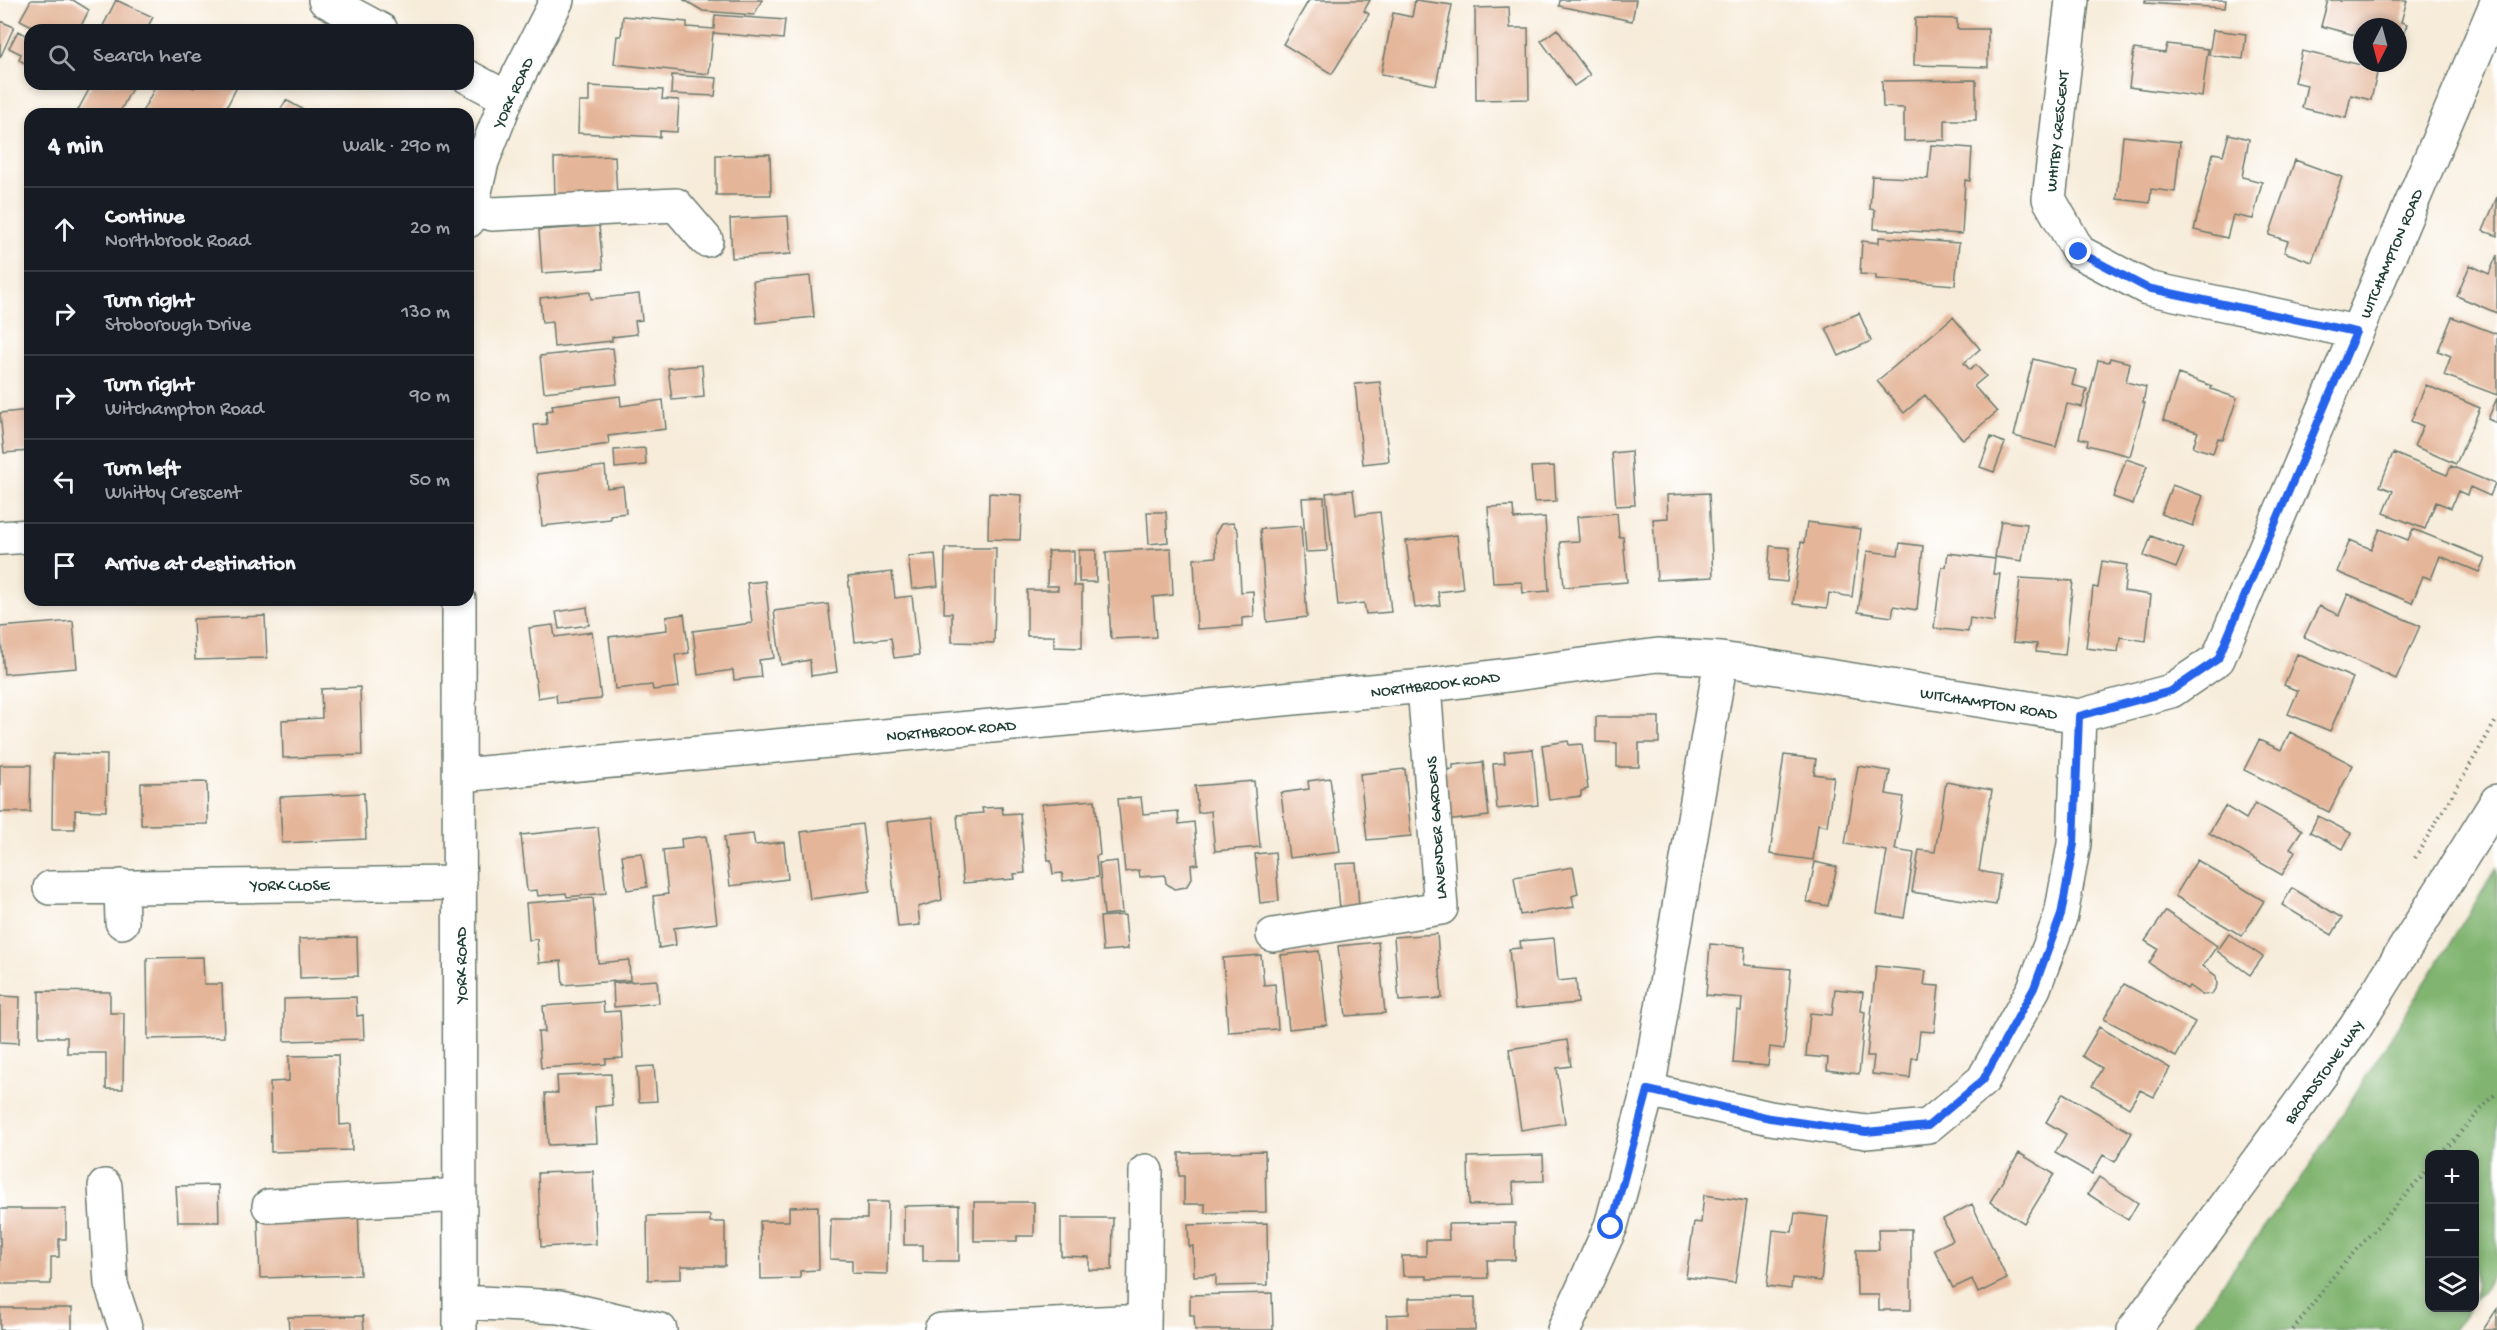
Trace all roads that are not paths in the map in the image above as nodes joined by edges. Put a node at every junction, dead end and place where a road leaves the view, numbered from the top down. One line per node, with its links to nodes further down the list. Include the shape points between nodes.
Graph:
1 (325, 0): 5 (street)
2 (556, 0): 7 (street, YORK ROAD)
3 (2072, 0): 11 (street, WHITBY CRESCENT, via 2049,199 2079,252 2147,288)
4 (2497, 2): 11 (street, WITCHAMPTON ROAD)
5 (370, 24)
6 (474, 80): 7 (street)
7 (507, 98): 8 (street, YORK ROAD, via 482,162)
8 (474, 197)
9 (474, 214): 10 (street, via 676,205)
10 (706, 240)
11 (2356, 332): 17 (street, WITCHAMPTON ROAD, via 2218,659 2171,691)
12 (24, 536): 13 (street)
13 (0, 538)
14 (459, 606): 18 (street, YORK ROAD)
15 (1721, 659): 16 (street, NORTHBROOK ROAD, via 1658,655); 17 (street, WITCHAMPTON ROAD); 25 (street)
16 (1424, 686): 18 (street, NORTHBROOK ROAD); 24 (street, LAVENDER GARDENS, via 1441,908)
17 (2079, 716): 25 (street, via 2074,844 2061,915 2034,988 1983,1080 1928,1126 1866,1132 1770,1118)
18 (460, 775): 20 (street, YORK ROAD)
19 (2497, 801): 36 (street, BROADSTONE WAY, via 2355,1028)
20 (460, 883): 21 (street, YORK CLOSE); 28 (street, YORK ROAD)
21 (121, 886): 22 (street, YORK CLOSE); 23 (street)
22 (50, 888)
23 (122, 922)
24 (1273, 934)
25 (1648, 1090): 35 (street, via 1611,1227)
26 (1146, 1171): 31 (street)
27 (105, 1186): 32 (street, via 111,1284)
28 (460, 1195): 29 (street); 30 (street, YORK ROAD)
29 (269, 1206)
30 (460, 1316): 33 (street, via 560,1307)
31 (1144, 1326): 34 (street)
32 (126, 1330)
33 (660, 1330)
34 (941, 1330)
35 (1564, 1330)
36 (2134, 1330)

